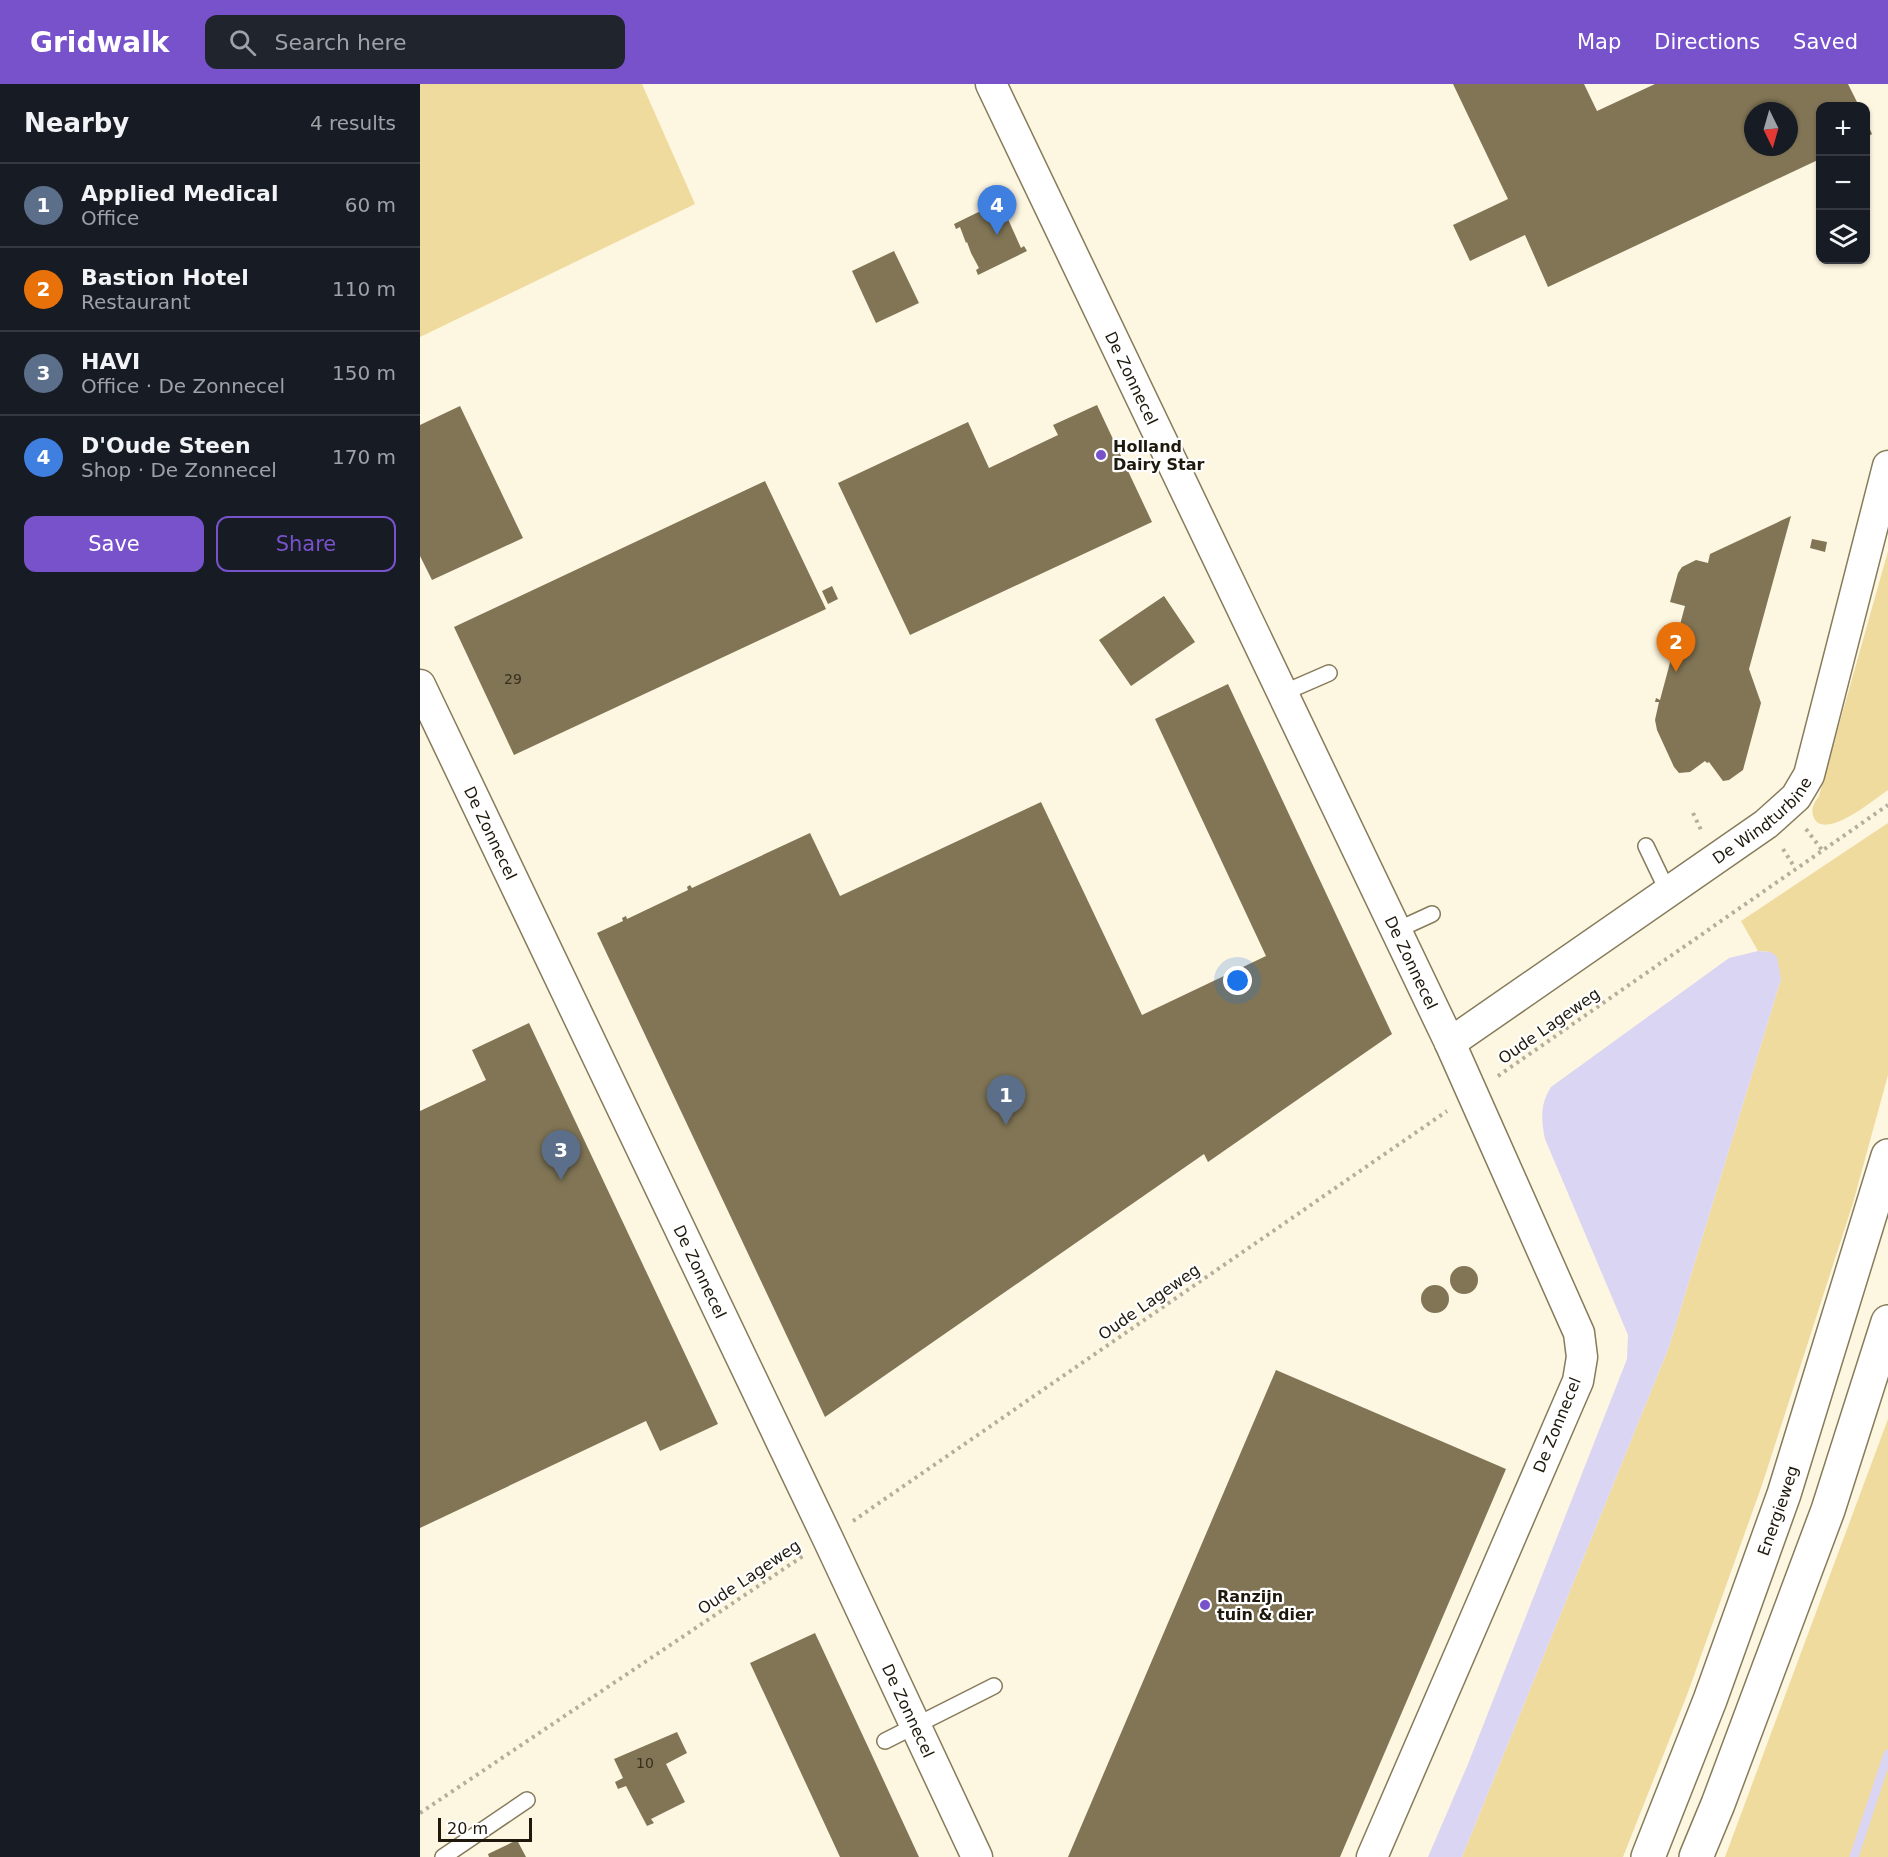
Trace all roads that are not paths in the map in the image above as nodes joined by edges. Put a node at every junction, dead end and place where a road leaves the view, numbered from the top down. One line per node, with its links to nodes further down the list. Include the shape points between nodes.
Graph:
1 (991, 84): 5 (street, De Zonnecel)
2 (1888, 466): 7 (street, De Windturbine, via 1809,775 1788,806)
3 (1329, 673): 5 (lane)
4 (420, 685): 14 (street, De Zonnecel)
5 (1283, 693): 9 (street, De Zonnecel)
6 (1646, 846): 7 (lane)
7 (1668, 892): 10 (street, De Windturbine)
8 (1432, 914): 9 (lane)
9 (1395, 931): 10 (street, De Zonnecel)
10 (1449, 1043): 19 (street, De Zonnecel, via 1579,1333 1581,1357 1578,1381)
11 (1888, 1156): 20 (main road, Energieweg, via 1784,1494)
12 (1888, 1322): 21 (main road, via 1828,1510)
13 (994, 1686): 14 (lane)
14 (915, 1725): 15 (lane); 18 (street, De Zonnecel)
15 (885, 1741)
16 (527, 1800): 17 (lane)
17 (444, 1857)
18 (977, 1857)
19 (1372, 1857)
20 (1648, 1857)
21 (1696, 1857)

